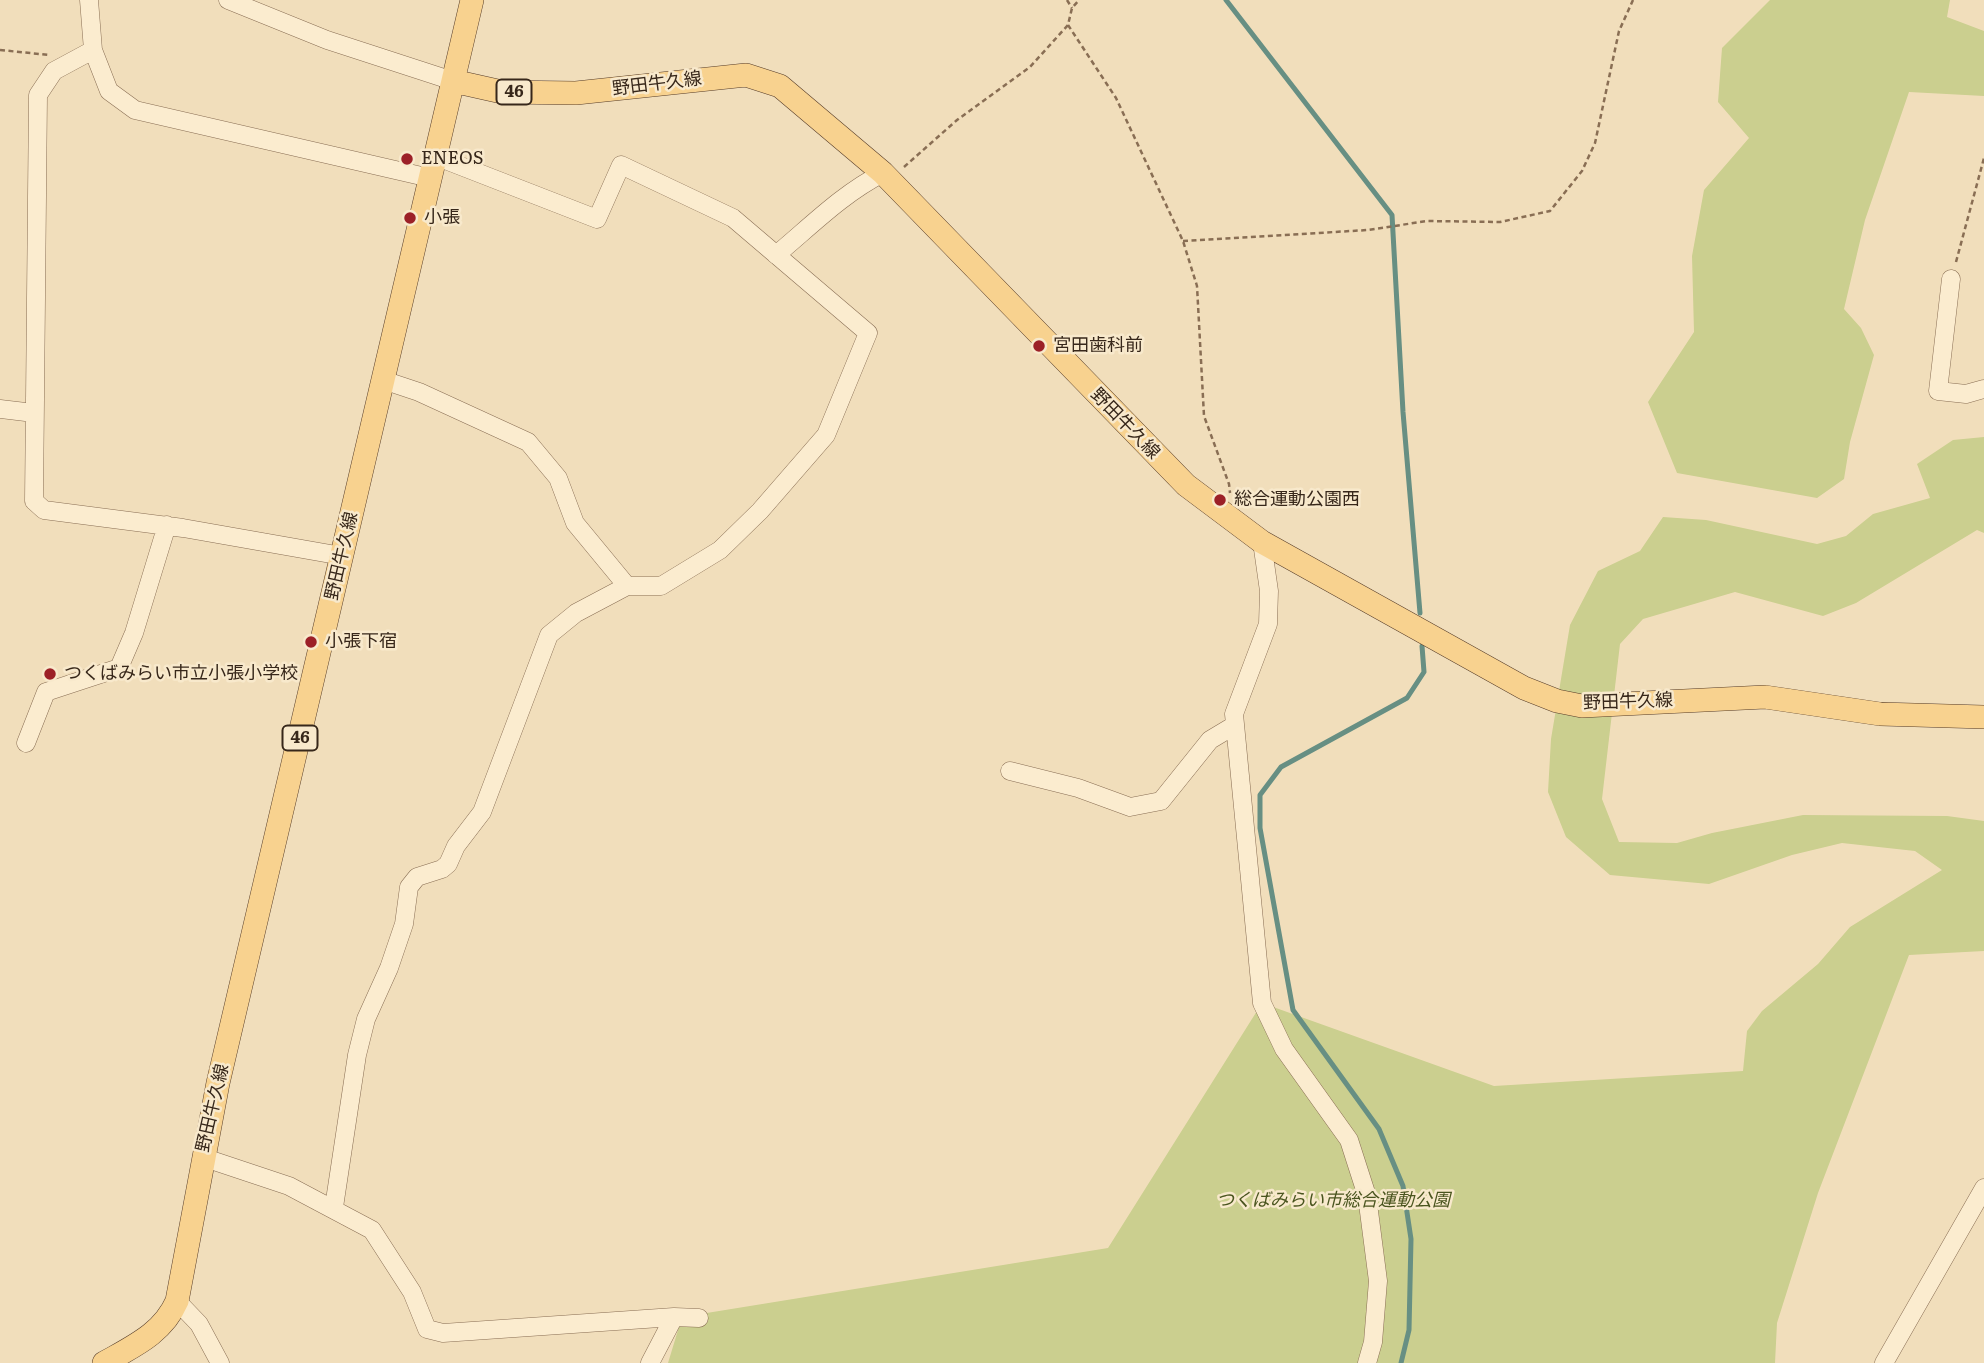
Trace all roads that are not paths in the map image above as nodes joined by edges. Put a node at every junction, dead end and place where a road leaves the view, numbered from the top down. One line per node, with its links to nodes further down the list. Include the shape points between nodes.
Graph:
1 (89, 0): 4 (street)
2 (228, 0): 5 (street, via 327,40)
3 (472, 0): 5 (main road)
4 (93, 50): 8 (street, via 109,92 135,110); 14 (street, via 54,71 38,95)
5 (453, 81): 6 (main road, 野田牛久線 / 46); 7 (main road, 野田牛久線 / 46, via 502,92 576,93 723,76 762,78 794,95)
6 (435, 156): 8 (main road, 野田牛久線 / 46); 9 (street, via 597,219 621,165 733,218)
7 (886, 176): 9 (street, via 859,186); 16 (main road, 野田牛久線 / 46, via 1186,485)
8 (430, 178): 11 (main road, 野田牛久線 / 46)
9 (776, 255): 18 (street, via 869,333 826,435 720,550 661,586)
10 (1951, 279): 12 (street, via 1938,391 1966,394)
11 (383, 380): 17 (main road, 野田牛久線 / 46); 18 (street, via 419,391 528,442 558,478 575,523)
12 (1984, 388)
13 (0, 409): 14 (street)
14 (34, 413): 15 (street, via 34,500 44,510)
15 (167, 525): 17 (street); 21 (street, via 119,668 46,692)
16 (1262, 542): 19 (main road, 野田牛久線 / 46, via 1524,688 1557,701 1582,706 1765,697 1880,714); 20 (street, via 1268,624 1234,714)
17 (342, 556): 23 (main road, 野田牛久線 / 46)
18 (627, 586): 25 (street, via 576,612 549,635 482,811 448,864 417,877 409,887 404,924 357,1055)
19 (1984, 717)
20 (1235, 725): 22 (street, via 1210,740 1161,801 1130,807); 32 (street, via 1262,1003 1284,1049 1349,1140 1367,1196 1378,1281)
21 (26, 743)
22 (1010, 771)
23 (202, 1157): 25 (street, via 264,1175); 26 (main road, 野田牛久線 / 46)
24 (1984, 1188): 33 (street)
25 (334, 1207): 27 (street, via 372,1230 412,1292 427,1329 443,1334)
26 (177, 1301): 29 (main road, 野田牛久線 / 46, via 159,1329); 30 (street, via 199,1324)
27 (674, 1317): 28 (street); 31 (street)
28 (699, 1318)
29 (104, 1363)
30 (220, 1363)
31 (650, 1363)
32 (1367, 1363)
33 (1884, 1363)

